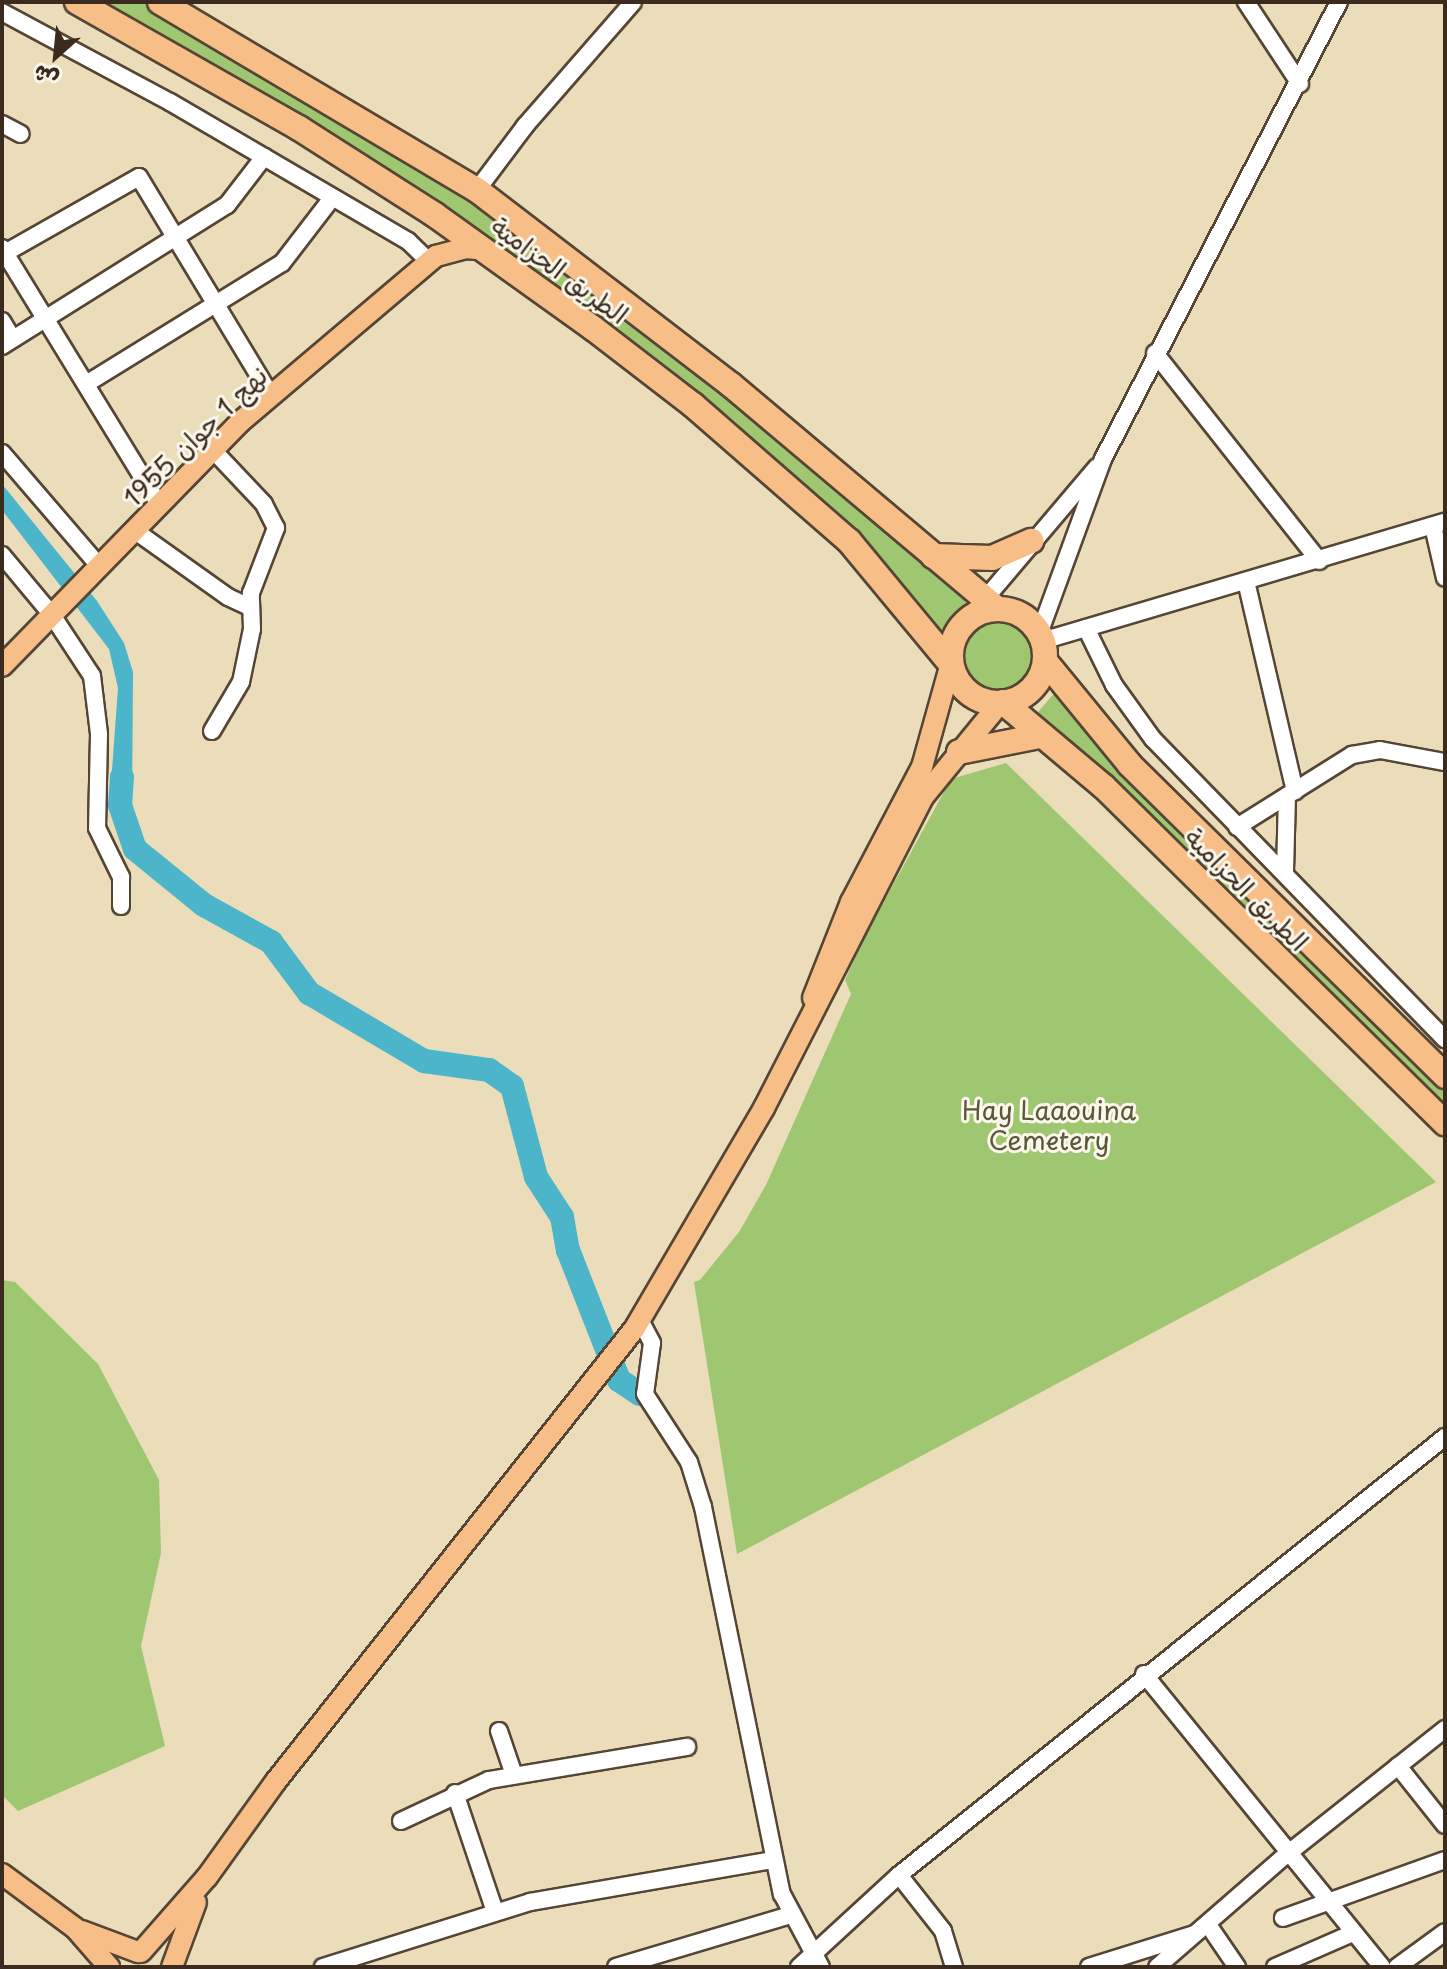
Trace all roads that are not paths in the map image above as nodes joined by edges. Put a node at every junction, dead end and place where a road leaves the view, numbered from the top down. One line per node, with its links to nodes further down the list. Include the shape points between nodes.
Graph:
1 (77, 2): 13 (highway, الطريق الحزامية, via 260,104)
2 (160, 2): 11 (highway, الطريق الحزامية)
3 (633, 2): 11 (street)
4 (1246, 2): 7 (street)
5 (1339, 2): 7 (street)
6 (4, 16): 10 (street)
7 (1300, 84): 22 (street)
8 (2, 124): 9 (street)
9 (21, 134)
10 (264, 157): 12 (street); 14 (street, via 241,193)
11 (477, 190): 33 (highway, الطريق الحزامية, via 718,374)
12 (332, 198): 17 (street); 18 (street, via 282,263)
13 (435, 215): 15 (highway, الطريق الحزامية); 17 (main road, via 441,234)
14 (176, 240): 16 (street, via 139,177); 18 (street); 19 (street)
15 (486, 250): 17 (main road, via 465,248); 43 (highway, الطريق الحزامية, via 693,405 814,510 872,564)
16 (4, 251): 19 (street)
17 (432, 258): 24 (main road, نهج 1 جوان 1955)
18 (216, 304): 23 (street); 24 (street)
19 (45, 320): 21 (street); 23 (street)
20 (2, 321): 21 (street)
21 (8, 343)
22 (1155, 353): 27 (street); 34 (street)
23 (86, 384): 28 (street)
24 (271, 396): 25 (main road, نهج 1 جوان 1955)
25 (212, 449): 28 (main road, نهج 1 جوان 1955); 39 (street, via 274,521 275,535)
26 (2, 453): 35 (street)
27 (1103, 459): 31 (street); 42 (street)
28 (159, 504): 30 (main road, نهج 1 جوان 1955)
29 (1439, 524): 34 (street); 36 (street)
30 (134, 530): 35 (main road, نهج 1 جوان 1955); 39 (street)
31 (1031, 541): 33 (highway, via 971,561); 38 (street)
32 (2, 555): 40 (street)
33 (929, 555): 38 (highway, الطريق الحزامية)
34 (1319, 561): 37 (street)
35 (93, 574): 40 (main road, نهج 1 جوان 1955)
36 (1445, 578)
37 (1246, 581): 41 (street); 50 (street)
38 (990, 603): 42 (highway, الطريق الحزامية, via 1021,615); 43 (highway, via 954,638)
39 (249, 607): 46 (street, via 252,629 241,682)
40 (52, 615): 44 (main road, نهج 1 جوان 1955); 53 (street, via 85,660 95,689 97,828 121,877)
41 (1086, 628): 42 (street); 51 (street, via 1135,716)
42 (1042, 645): 45 (highway, via 1035,684); 56 (highway, الطريق الحزامية, via 1130,765)
43 (950, 664): 45 (highway, الطريق الحزامية, via 971,694); 54 (main road, via 922,767 851,902 821,970)
44 (2, 666)
45 (1001, 702): 47 (highway, الطريق الحزامية); 48 (main road)
46 (212, 731)
47 (1039, 736): 48 (highway); 57 (highway, الطريق الحزامية, via 1104,787)
48 (959, 752): 54 (main road, via 924,796 835,976)
49 (1445, 762): 50 (street, via 1367,751)
50 (1291, 793): 51 (street); 52 (street)
51 (1237, 827): 52 (street)
52 (1285, 872): 55 (street)
53 (121, 906)
54 (809, 1014): 58 (main road, via 757,1120)
55 (1445, 1039)
56 (1445, 1076)
57 (1445, 1123)
58 (638, 1324): 70 (street, via 652,1343 645,1394 689,1462 703,1507); 74 (main road, via 276,1781)
59 (1445, 1437): 60 (street)
60 (1144, 1674): 69 (street); 73 (street)
61 (1445, 1729): 64 (street)
62 (499, 1731): 65 (street)
63 (687, 1747): 65 (street)
64 (1398, 1766): 68 (street); 69 (street)
65 (514, 1775): 66 (street)
66 (455, 1793): 67 (street); 76 (street)
67 (401, 1821)
68 (1445, 1825)
69 (1286, 1855): 75 (street); 80 (street)
70 (773, 1860): 76 (street); 77 (street)
71 (1445, 1860): 75 (street)
72 (2, 1874): 79 (main road)
73 (899, 1875): 84 (street); 90 (street, via 943,1931)
74 (207, 1877): 83 (main road); 87 (main road)
75 (1327, 1903): 78 (street); 82 (street)
76 (495, 1912): 88 (street)
77 (790, 1915): 84 (street); 89 (street)
78 (1283, 1918)
79 (75, 1928): 83 (main road); 85 (main road)
80 (1206, 1928): 91 (street); 92 (street); 93 (street)
81 (1445, 1932): 96 (street)
82 (1353, 1933): 94 (street); 95 (street)
83 (140, 1952): 86 (main road); 87 (main road, via 157,1955)
84 (811, 1963)
85 (109, 1967)
86 (121, 1967)
87 (170, 1967)
88 (323, 1967)
89 (616, 1967)
90 (954, 1967)
91 (1089, 1967)
92 (1157, 1967)
93 (1237, 1967)
94 (1275, 1967)
95 (1382, 1967)
96 (1397, 1967)

